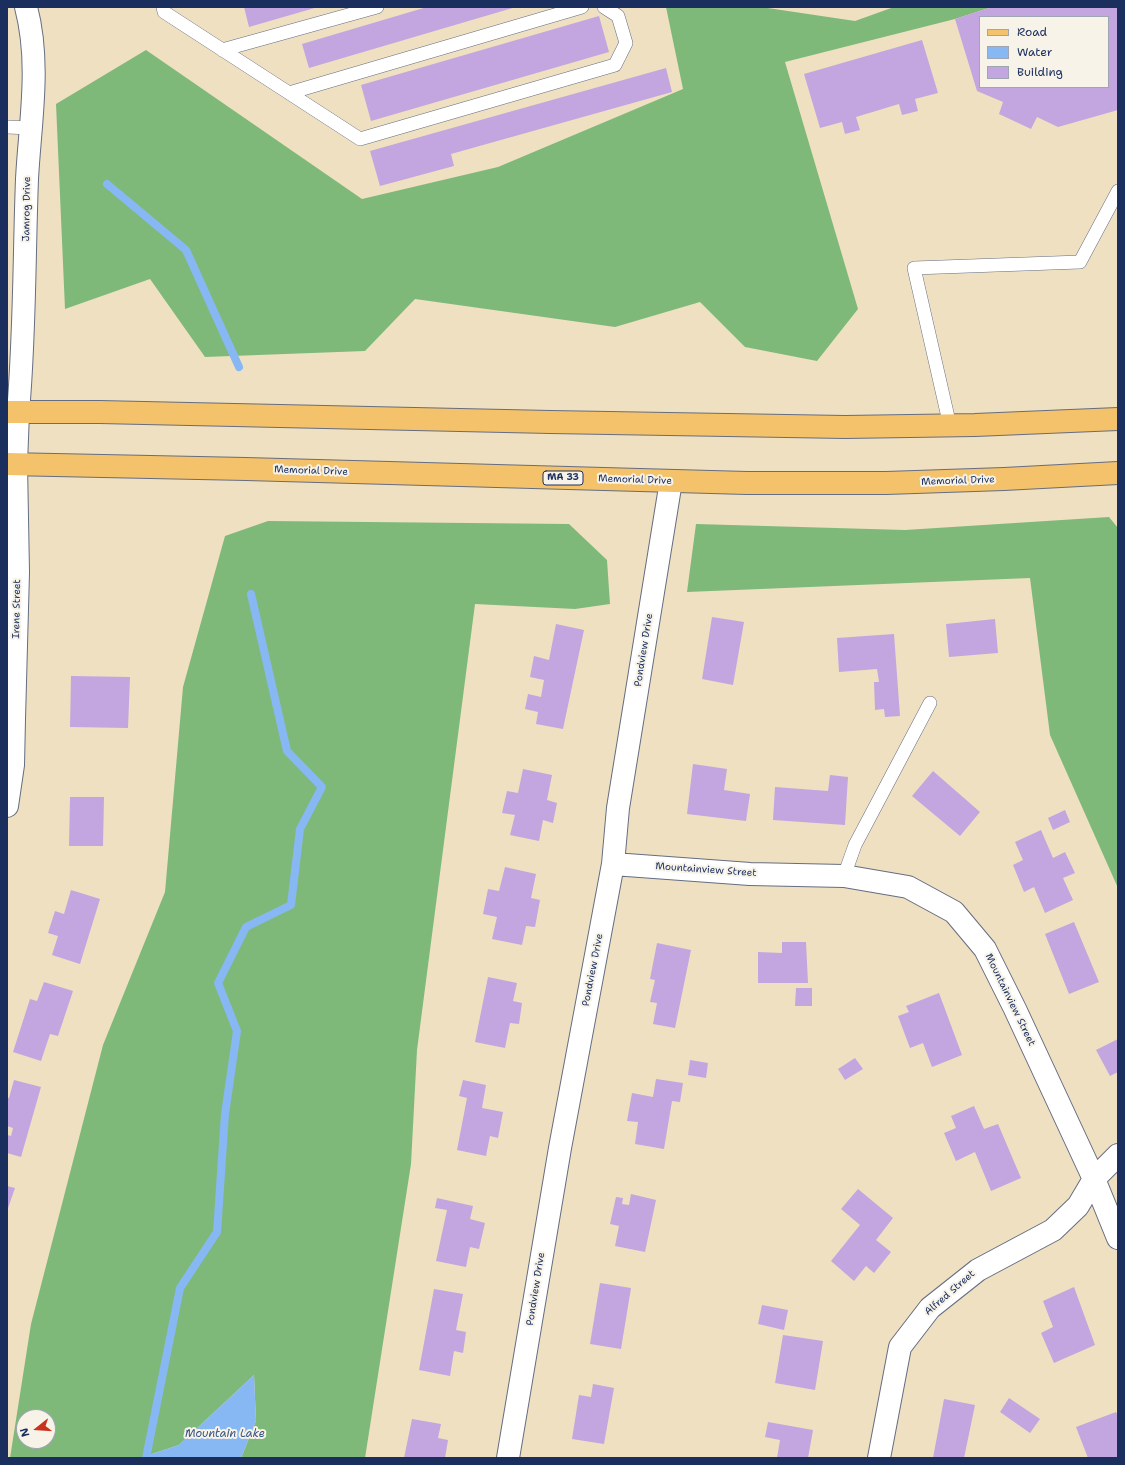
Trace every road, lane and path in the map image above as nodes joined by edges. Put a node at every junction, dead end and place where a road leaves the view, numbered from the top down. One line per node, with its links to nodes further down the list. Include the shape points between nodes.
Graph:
1 (26, 7): 9 (street, Jamrog Drive, via 34,55)
2 (163, 7): 6 (lane, via 164,12)
3 (377, 7): 6 (lane)
4 (582, 7): 7 (lane)
5 (604, 7): 7 (lane, via 618,16 626,43 615,65 360,139)
6 (222, 50): 7 (lane)
7 (289, 93)
8 (7, 127): 9 (lane)
9 (31, 128): 11 (street, Jamrog Drive, via 23,359)
10 (1118, 191): 13 (lane, via 1080,262 914,268)
11 (13, 412): 13 (main road, via 845,427); 14 (street, Irene Street)
12 (1118, 418): 13 (main road)
13 (950, 426)
14 (11, 464): 16 (main road, Memorial Drive / MA 33); 17 (street, Irene Street, via 18,572)
15 (1118, 473): 16 (main road, Memorial Drive / MA 33, via 1004,480 886,483)
16 (672, 481): 21 (street, Pondview Drive, via 618,808)
17 (11, 662): 19 (street, Irene Street)
18 (930, 703): 22 (lane, via 855,845)
19 (11, 719): 20 (street, Irene Street, via 13,765)
20 (7, 806)
21 (613, 864): 22 (street, Mountainview Street, via 750,874); 26 (street, Pondview Drive, via 560,1148)
22 (844, 876): 24 (street, Mountainview Street, via 908,887 954,912 985,949)
23 (1118, 1155): 24 (street, Alfred Street)
24 (1094, 1179): 25 (street, Mountainview Street); 27 (street, Alfred Street, via 1078,1206 1053,1230 978,1270 930,1308 900,1347)
25 (1118, 1238)
26 (508, 1458)
27 (879, 1458)

